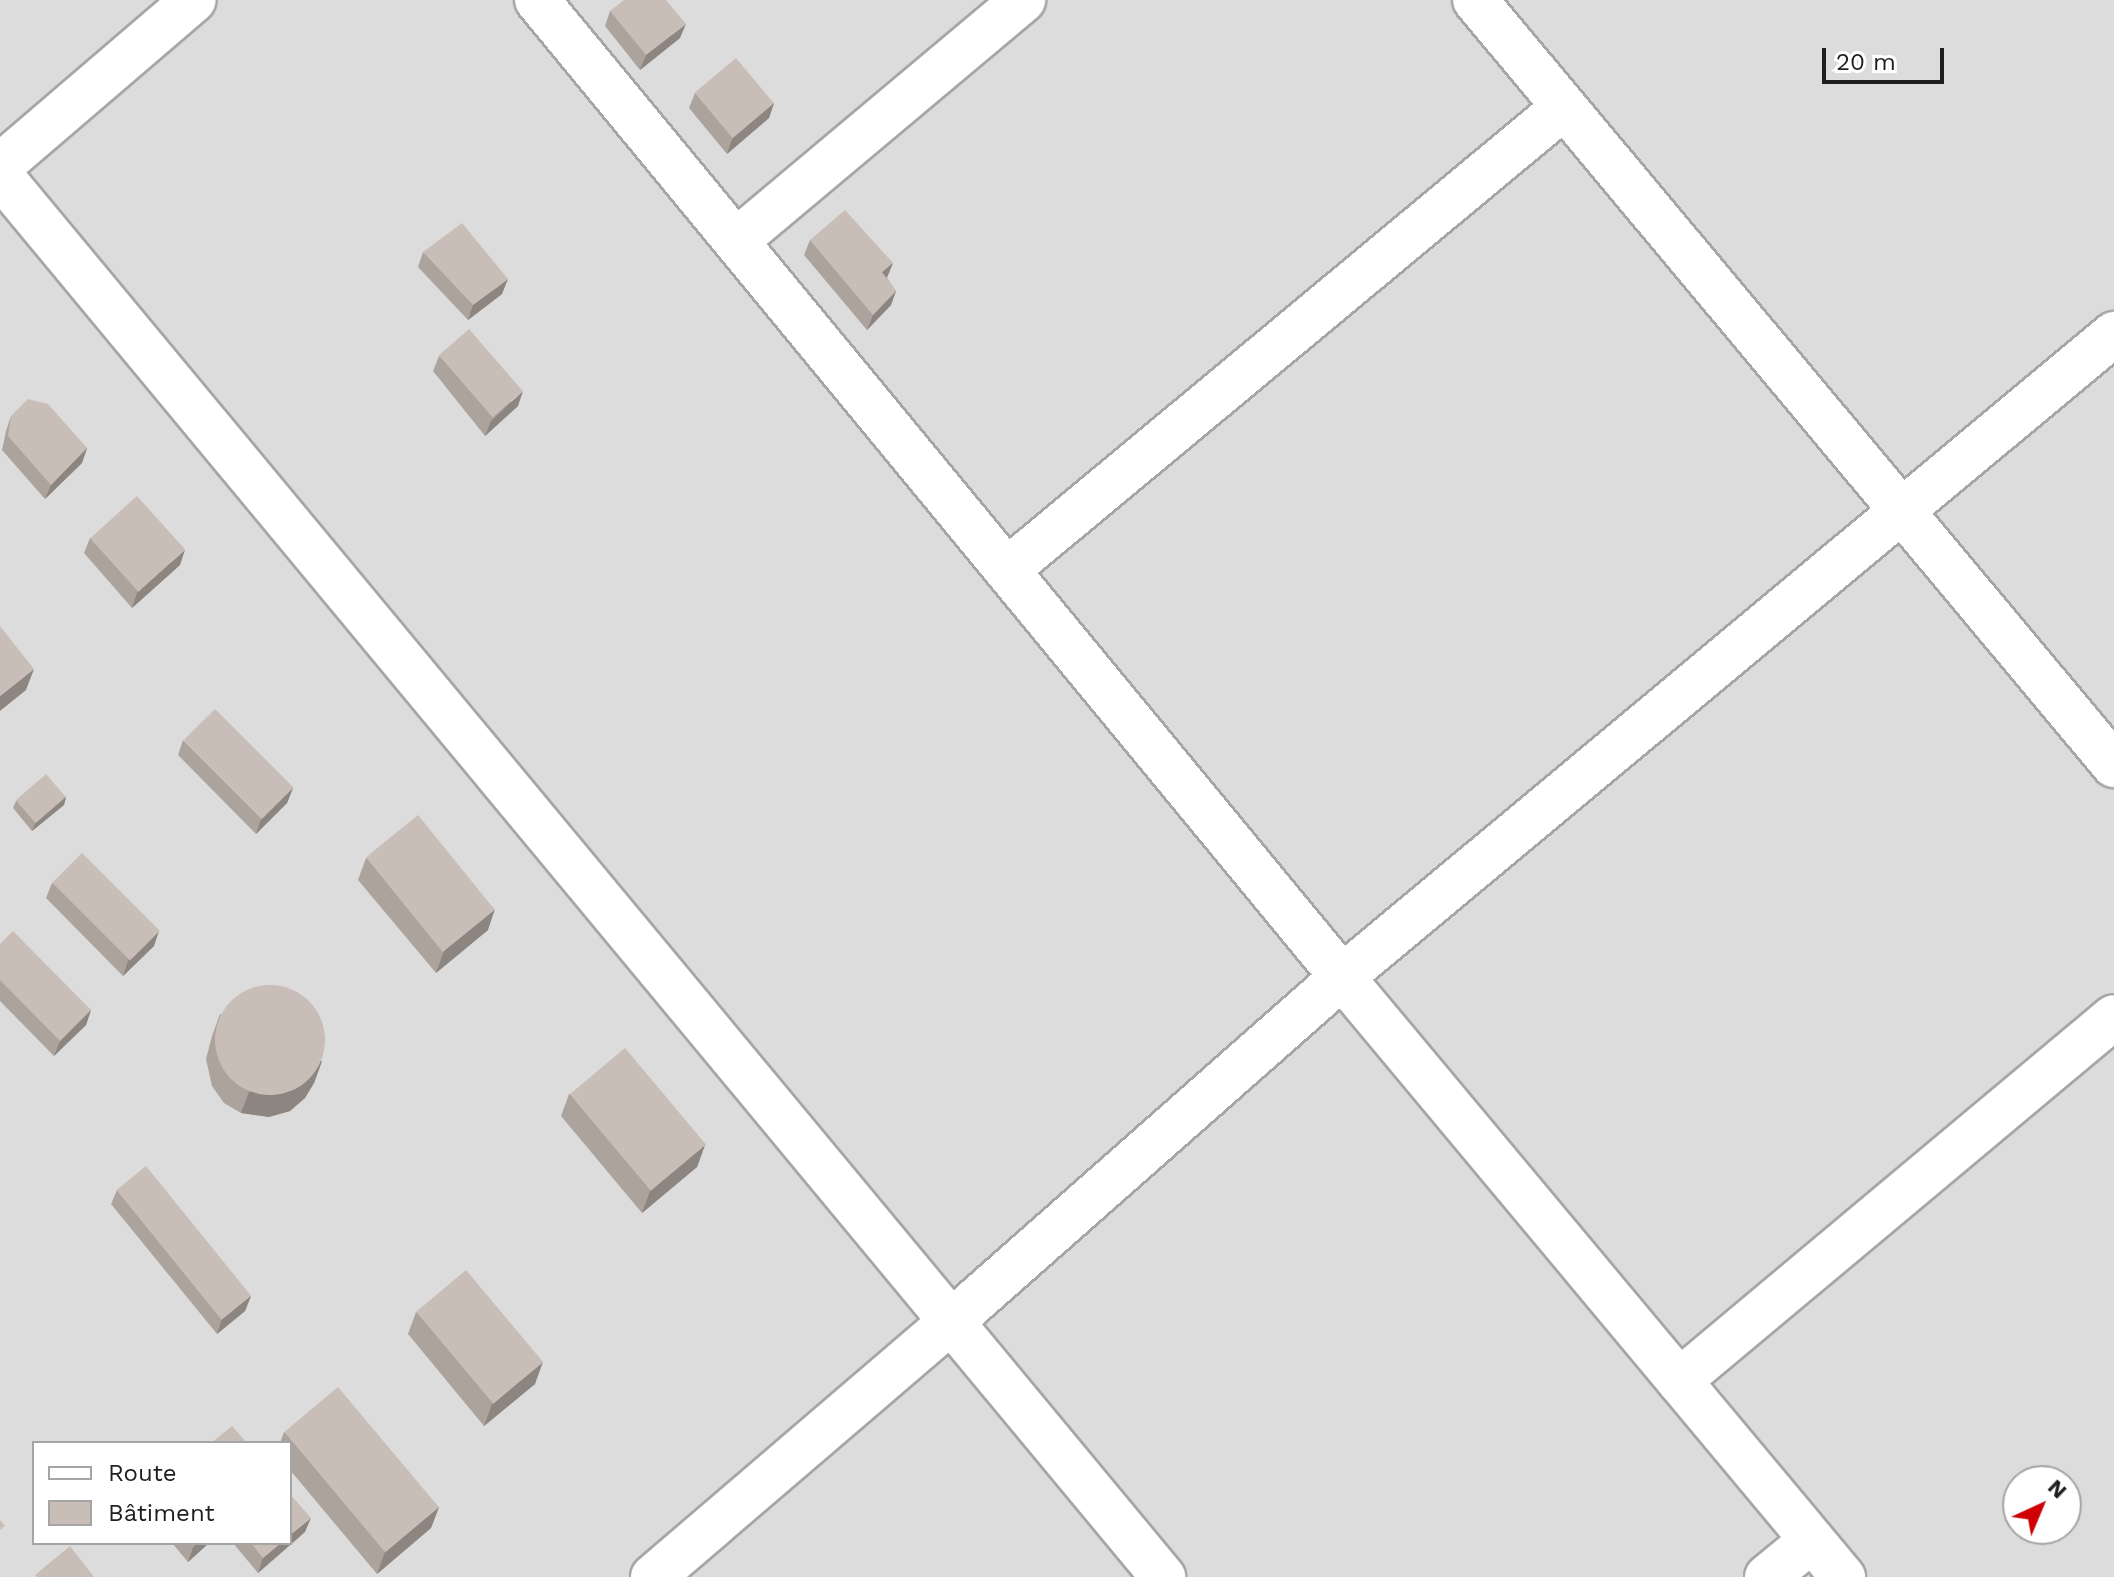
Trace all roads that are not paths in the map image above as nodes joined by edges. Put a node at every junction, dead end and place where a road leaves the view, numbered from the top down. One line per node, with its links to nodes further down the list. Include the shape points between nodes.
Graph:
1 (194, 0): 6 (street)
2 (537, 0): 8 (street)
3 (1023, 0): 8 (street)
4 (1475, 0): 5 (street)
5 (1564, 107): 10 (street); 11 (street)
6 (0, 166)
7 (0, 175): 15 (street)
8 (736, 241): 11 (street)
9 (2114, 334): 10 (street)
10 (1903, 509): 12 (street); 13 (street)
11 (1007, 570): 13 (street)
12 (2114, 765)
13 (1342, 977): 15 (street); 16 (street)
14 (2114, 1017): 16 (street)
15 (951, 1322): 18 (street); 19 (street)
16 (1679, 1381): 17 (street)
17 (1812, 1540): 20 (street); 21 (street)
18 (653, 1577)
19 (1163, 1577)
20 (1767, 1577)
21 (1843, 1577)

